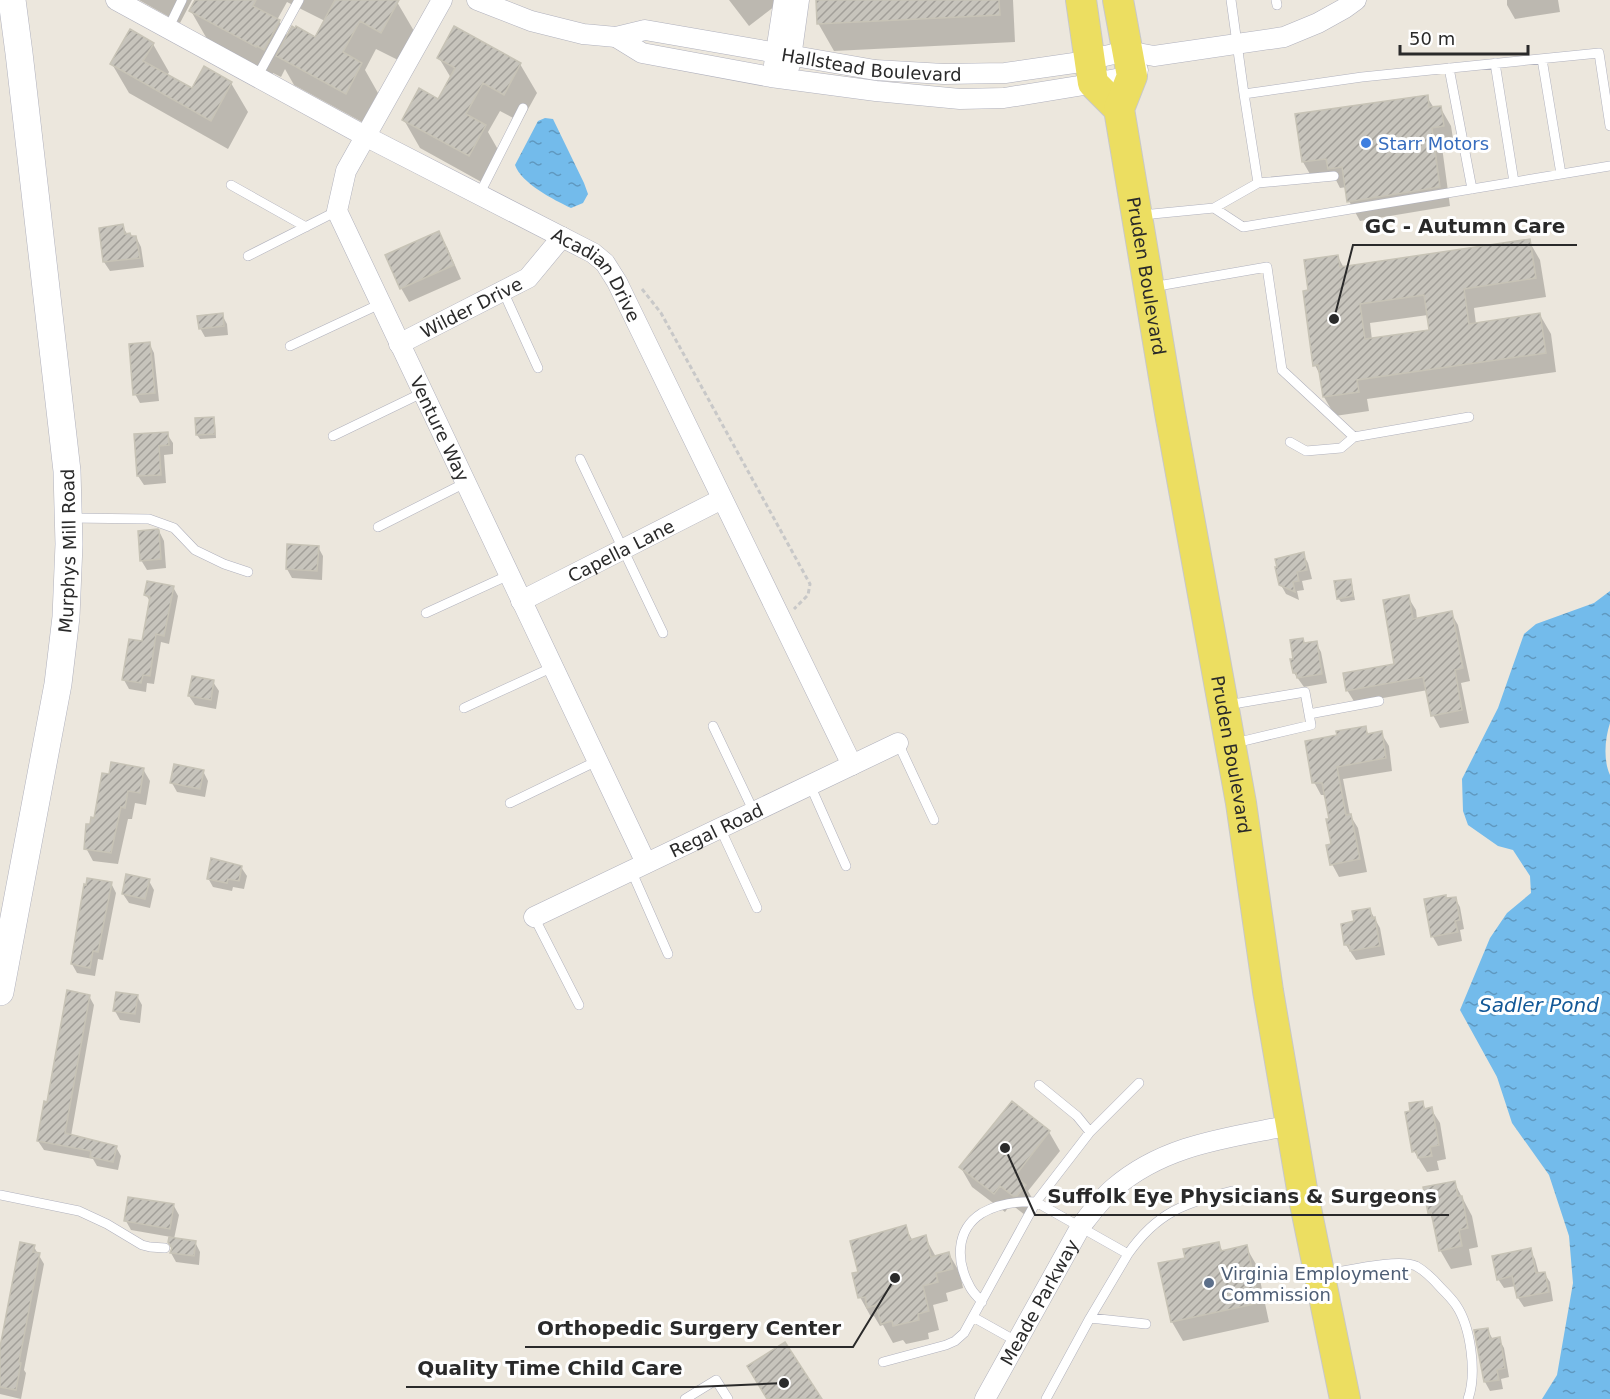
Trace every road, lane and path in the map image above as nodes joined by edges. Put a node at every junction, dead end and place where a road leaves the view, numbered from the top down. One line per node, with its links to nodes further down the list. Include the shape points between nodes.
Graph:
1 (12, 0): 58 (street, Murphys Mill Road, via 68,471)
2 (116, 0): 13 (street, Acadian Drive)
3 (182, 0): 13 (lane)
4 (299, 0): 22 (lane)
5 (442, 0): 28 (street)
6 (477, 0): 14 (street, Hallstead Boulevard, via 531,21 583,34)
7 (784, 0): 16 (street)
8 (800, 0): 16 (street)
9 (1081, 0): 21 (main road)
10 (1118, 0): 18 (main road)
11 (1231, 0): 15 (lane)
12 (1356, 0): 15 (street, via 1318,23 1284,37)
13 (168, 29): 22 (street, Acadian Drive)
14 (616, 37): 16 (street, Hallstead Boulevard, via 645,30); 23 (street, Hallstead Boulevard, via 642,52)
15 (1238, 45): 18 (street); 24 (lane)
16 (784, 54): 21 (street, Hallstead Boulevard, via 875,70 944,74); 23 (street)
17 (1542, 59): 19 (lane); 27 (lane, via 1599,53); 30 (lane)
18 (1138, 61): 21 (street); 26 (main road)
19 (1495, 63): 20 (lane); 32 (lane)
20 (1449, 68): 24 (lane); 35 (lane)
21 (1091, 71): 23 (street, Hallstead Boulevard, via 1004,98 960,99); 26 (main road)
22 (257, 77): 28 (street, Acadian Drive)
23 (780, 78)
24 (1244, 94): 33 (lane)
25 (523, 108): 36 (lane)
26 (1119, 109): 39 (main road, Pruden Boulevard)
27 (1610, 126)
28 (365, 136): 36 (street, Acadian Drive); 38 (street, via 345,171)
29 (1610, 166): 30 (lane)
30 (1561, 174): 32 (lane)
31 (1334, 176): 33 (lane)
32 (1514, 182): 35 (lane)
33 (1258, 183): 37 (lane)
34 (231, 185): 40 (lane)
35 (1472, 189): 37 (lane, via 1243,227)
36 (479, 195): 41 (street, Acadian Drive)
37 (1214, 208): 39 (lane)
38 (337, 211): 40 (lane); 46 (street, Venture Way)
39 (1137, 216): 44 (main road, Pruden Boulevard)
40 (306, 227): 42 (lane)
41 (562, 237): 45 (street, Wilder Drive, via 528,278); 57 (street, Acadian Drive, via 593,253 617,282)
42 (248, 256)
43 (639, 285): 65 (path, via 662,313 810,584 808,595 798,607)
44 (1149, 287): 53 (lane, via 1267,267 1282,370); 69 (main road, Pruden Boulevard)
45 (503, 291): 47 (street, Wilder Drive); 49 (lane)
46 (380, 304): 47 (street, Venture Way); 48 (lane)
47 (399, 344): 50 (street, Venture Way)
48 (290, 346)
49 (538, 368)
50 (422, 393): 52 (lane); 56 (street, Venture Way)
51 (1469, 417): 53 (lane)
52 (333, 436)
53 (1354, 437): 54 (lane, via 1341,448 1306,451)
54 (1290, 442)
55 (580, 459): 60 (lane)
56 (465, 483): 59 (lane); 62 (street, Venture Way)
57 (722, 499): 60 (street, Capella Lane); 65 (street, Acadian Drive)
58 (69, 518): 61 (lane, via 149,519 174,528 195,550); 87 (street, Murphys Mill Road, via 66,617 58,684)
59 (378, 527)
60 (623, 549): 63 (street, Capella Lane); 66 (lane)
61 (248, 572)
62 (509, 575): 63 (street, Venture Way); 64 (lane)
63 (522, 601): 67 (street, Venture Way)
64 (426, 614)
65 (780, 617): 76 (street, Acadian Drive)
66 (663, 633)
67 (553, 667): 70 (lane); 75 (street, Venture Way)
68 (1379, 701): 71 (lane)
69 (1223, 705): 71 (lane, via 1305,692); 74 (main road, Pruden Boulevard)
70 (464, 708)
71 (1309, 714): 74 (lane, via 1311,725)
72 (713, 726): 79 (lane)
73 (898, 743): 76 (street, Regal Road); 80 (lane)
74 (1230, 745): 91 (main road, Pruden Boulevard)
75 (597, 761): 78 (lane); 83 (street, Venture Way)
76 (852, 765): 77 (street, Regal Road)
77 (810, 785): 79 (street, Regal Road); 82 (lane)
78 (510, 803)
79 (754, 812): 81 (street, Regal Road)
80 (934, 820)
81 (720, 828): 83 (street, Regal Road); 84 (lane)
82 (846, 866)
83 (639, 867): 85 (street, Regal Road); 86 (lane)
84 (757, 908)
85 (534, 917): 88 (lane)
86 (668, 954)
87 (0, 992)
88 (579, 1005)
89 (1139, 1083): 92 (lane)
90 (1040, 1085): 92 (lane)
91 (1291, 1125): 96 (street, Meade Parkway, via 1182,1149 1155,1160 1113,1189); 99 (main road, Pruden Boulevard)
92 (1090, 1132): 95 (lane)
93 (1232, 1191): 98 (lane, via 1197,1200 1166,1214 1139,1238)
94 (0, 1195): 97 (lane, via 79,1211 142,1245)
95 (1036, 1202): 96 (lane); 100 (lane); 100 (lane, via 995,1207 981,1214 964,1234 961,1261 970,1289)
96 (1081, 1226): 98 (lane); 104 (street, Meade Parkway)
97 (165, 1248)
98 (1128, 1254): 102 (lane)
99 (1320, 1275): 110 (main road, Pruden Boulevard); 111 (lane, via 1387,1263 1415,1266 1434,1280 1457,1305 1467,1329 1473,1364)
100 (982, 1302): 101 (lane)
101 (973, 1317): 104 (lane); 105 (lane, via 955,1341)
102 (1089, 1318): 103 (lane); 109 (lane)
103 (1146, 1324)
104 (1016, 1341): 108 (street, Meade Parkway)
105 (883, 1362)
106 (685, 1399): 107 (lane, via 716,1380)
107 (728, 1399)
108 (985, 1399)
109 (1046, 1399)
110 (1345, 1399)
111 (1468, 1399)

